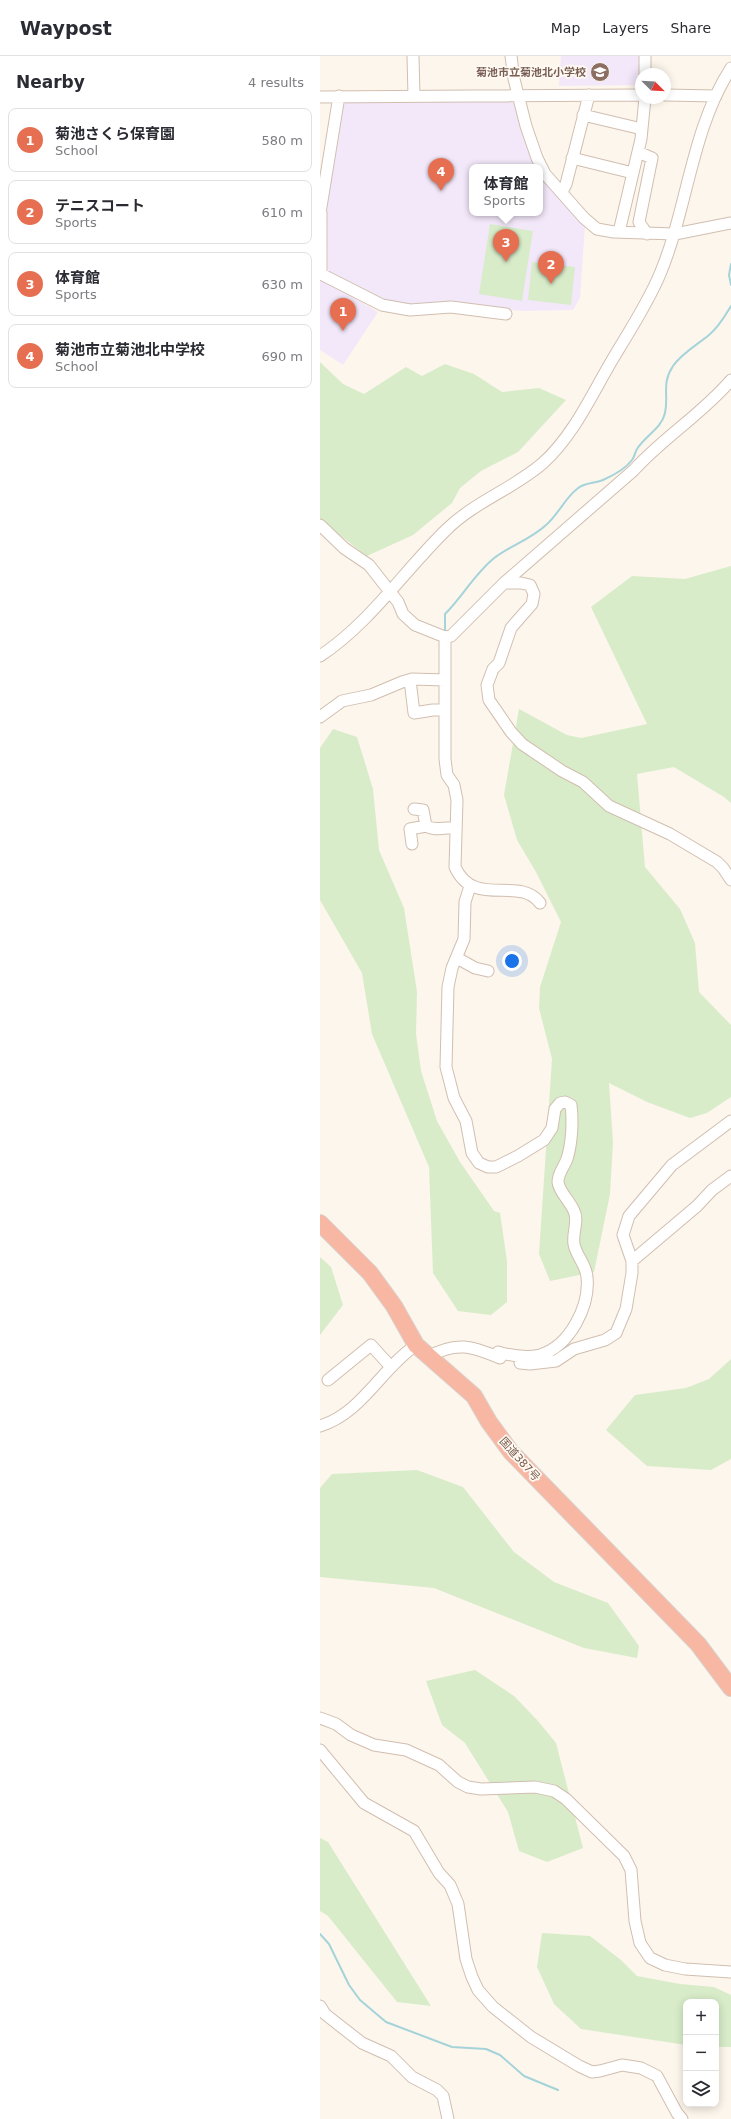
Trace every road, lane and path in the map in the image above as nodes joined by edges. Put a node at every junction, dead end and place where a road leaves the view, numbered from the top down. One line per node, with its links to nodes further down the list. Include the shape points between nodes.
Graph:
1 (413, 56): 9 (street)
2 (511, 56): 10 (street, via 514,79)
3 (645, 56): 4 (street)
4 (645, 68)
5 (731, 68): 12 (street)
6 (589, 95): 7 (street); 10 (street); 15 (street)
7 (635, 95)
8 (339, 96): 9 (street); 13 (street); 23 (street)
9 (414, 96): 10 (street)
10 (520, 96): 19 (street, via 526,126)
11 (671, 96): 12 (street)
12 (716, 96): 27 (street, via 701,136)
13 (320, 97)
14 (644, 104): 16 (street)
15 (583, 115): 16 (street); 18 (street)
16 (642, 129): 17 (street)
17 (638, 152): 21 (street); 26 (street, via 652,158 639,222)
18 (572, 158): 21 (street); 22 (street)
19 (540, 164)
20 (543, 169): 22 (street)
21 (633, 173): 25 (street)
22 (562, 192): 25 (street, via 584,218 598,229)
23 (320, 213): 28 (street, via 321,274 382,305 410,310 451,307)
24 (731, 224): 27 (street)
25 (619, 232): 26 (street)
26 (647, 234): 27 (street)
27 (675, 234): 32 (street, via 660,275 646,303 577,420 555,450 528,474 463,514 433,543)
28 (506, 314)
29 (731, 380): 31 (street, via 716,398)
30 (320, 525): 32 (street, via 344,548 369,565)
31 (504, 583): 33 (street, via 451,636); 43 (street, via 521,582 530,585 534,594 532,604 511,628 499,663 493,668 487,685 488,700 511,732 522,744 583,782 608,806 683,841 723,868)
32 (390, 592): 33 (street, via 403,614 414,625); 34 (street, via 356,630)
33 (445, 637): 36 (street)
34 (320, 656)
35 (410, 680): 36 (street); 37 (street, via 414,713); 38 (street, via 371,695 342,701)
36 (445, 680): 37 (street)
37 (444, 710): 41 (street, via 445,759 447,774 454,785 457,800)
38 (320, 717)
39 (414, 809): 40 (street, via 423,810)
40 (426, 826): 41 (street, via 435,830); 42 (street, via 410,829)
41 (456, 828): 44 (street, via 455,867 465,884)
42 (412, 844)
43 (731, 880)
44 (470, 886): 45 (street, via 517,892 532,896); 46 (street, via 465,902 464,939)
45 (540, 904)
46 (456, 958): 47 (street, via 475,968); 53 (street, via 448,987 446,1067 454,1098 466,1121 472,1153 480,1163 496,1167 544,1140 552,1128 555,1109 560,1104 565,1102 571,1105 572,1114 567,1159 558,1184 575,1212 574,1248 587,1274 586,1305 576,1325 557,1346 529,1357 498,1352)
47 (488, 971)
48 (731, 1120): 51 (street, via 672,1165 629,1216 623,1235)
49 (731, 1176): 51 (street)
50 (320, 1223): 52 (highway, 国道387号, via 370,1273)
51 (632, 1261): 53 (street, via 626,1309 616,1333 605,1340 574,1349 548,1363 530,1364)
52 (416, 1345): 54 (highway, 国道387号); 55 (street)
53 (495, 1356): 54 (street, via 470,1346 458,1346 438,1351)
54 (428, 1357): 58 (highway, 国道387号, via 470,1392 511,1452 698,1644)
55 (391, 1367): 56 (street, via 371,1345); 57 (street, via 370,1392 340,1418)
56 (328, 1380)
57 (320, 1426)
58 (731, 1688)
59 (320, 1718): 63 (street, via 374,1744 406,1750 419,1756 438,1765 468,1787 535,1787 554,1791 566,1799 624,1856 631,1870 635,1921 640,1943 650,1958 685,1970)
60 (320, 1750): 62 (street)
61 (320, 1754): 62 (street)
62 (344, 1778): 66 (street, via 364,1803 414,1831 439,1873 450,1885 458,1904 466,1959 472,1978 478,1990 493,2007 531,2037 592,2072 622,2065 641,2068 658,2076)
63 (731, 1972)
64 (320, 2006): 65 (street, via 325,2014 362,2043 391,2056 412,2077 437,2090 443,2096)
65 (448, 2119)
66 (682, 2119)

